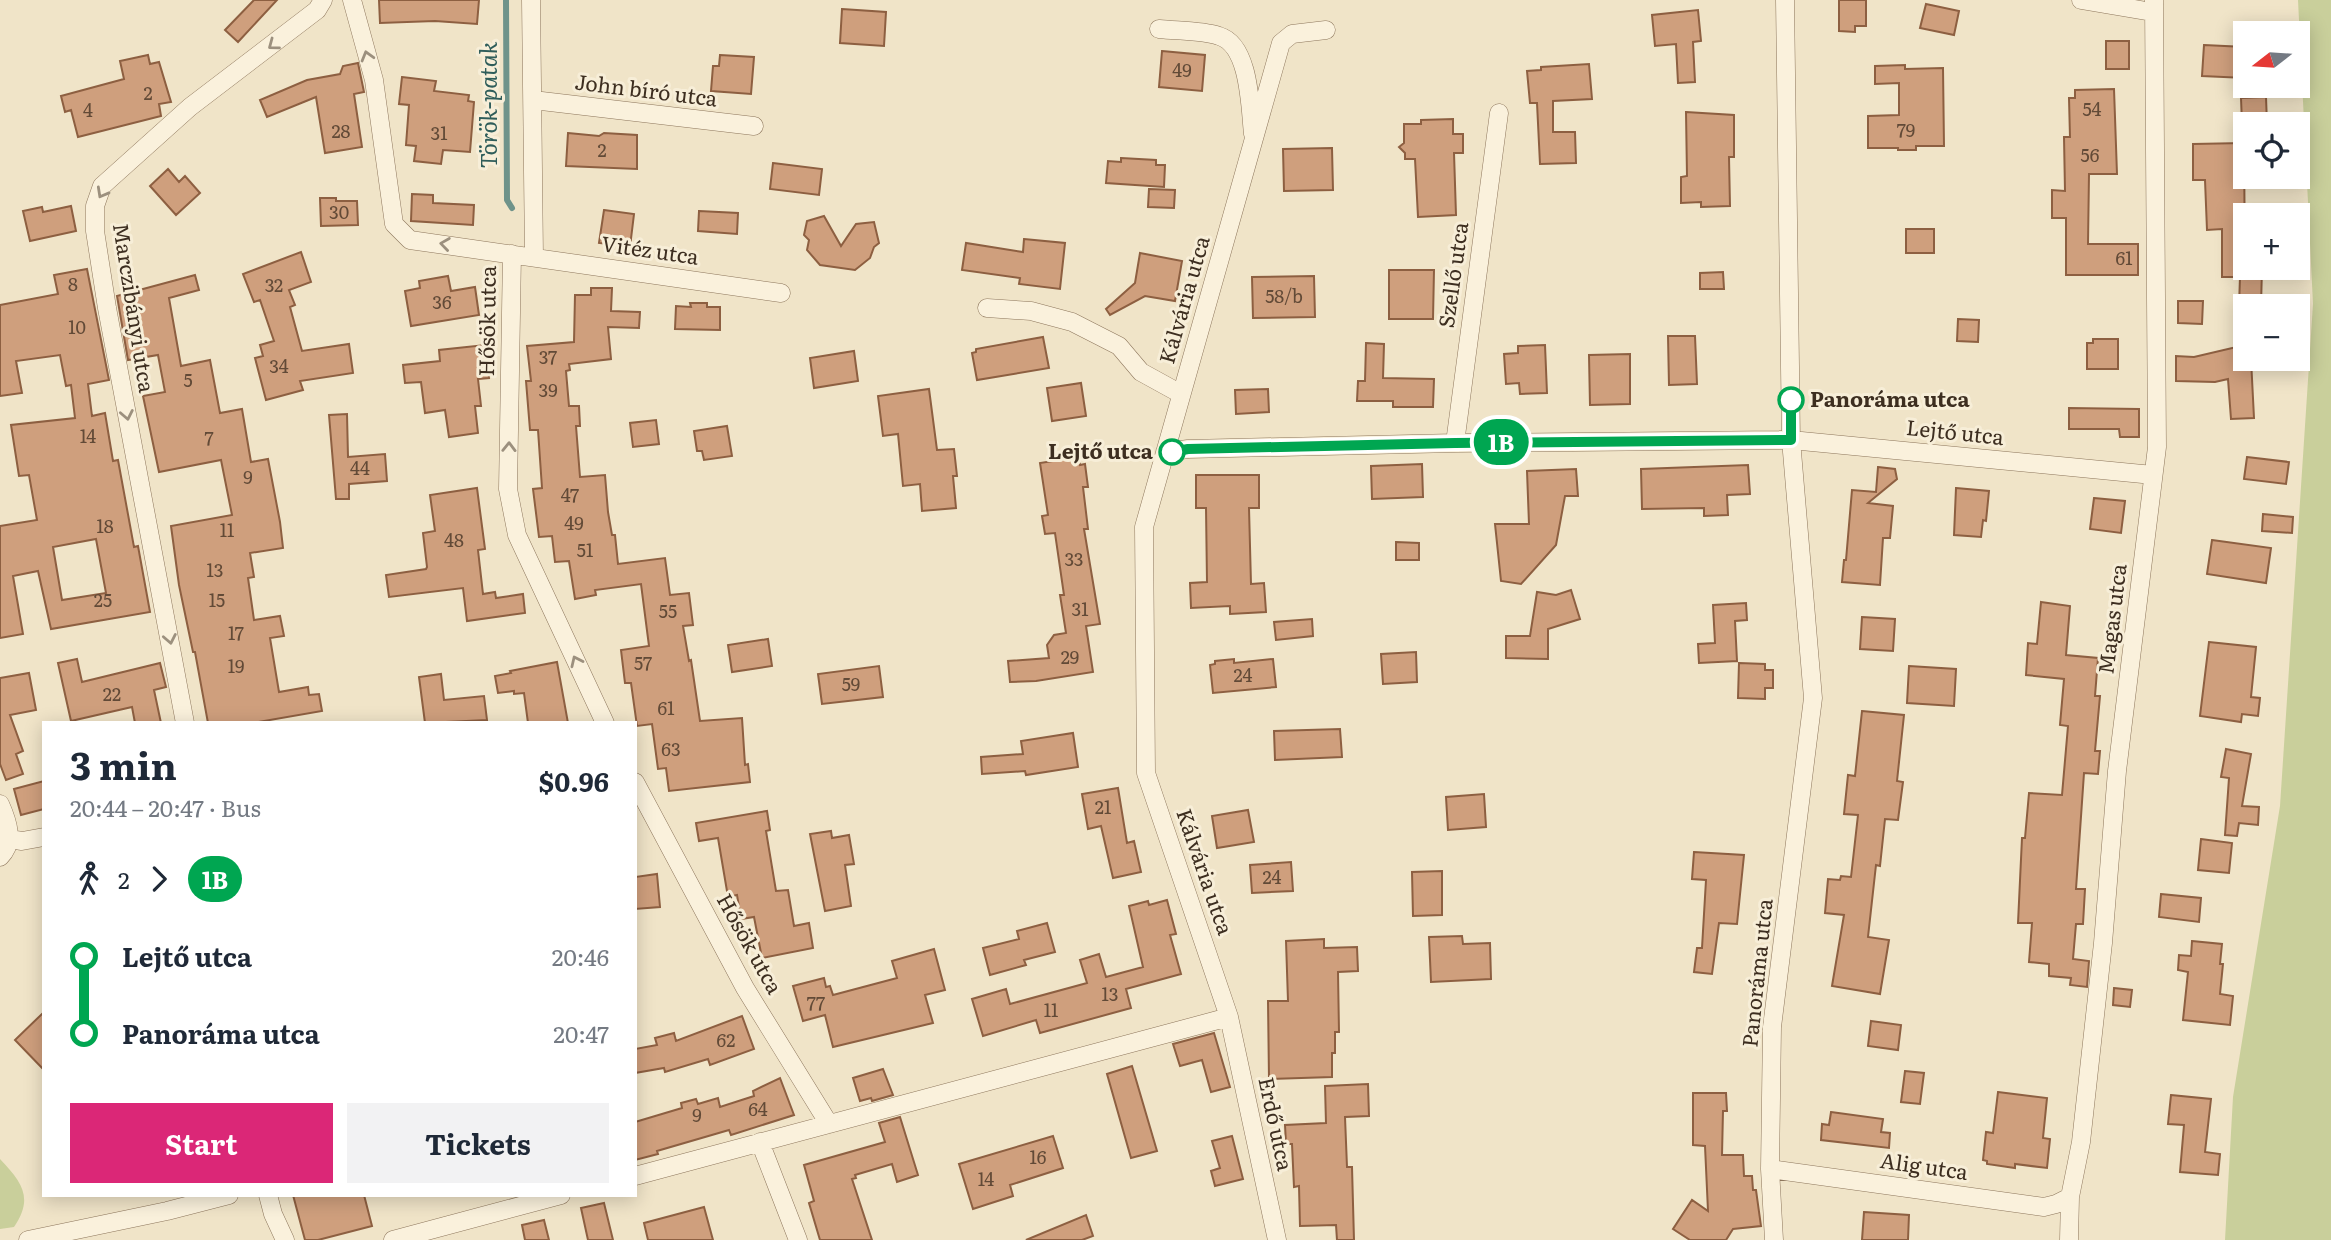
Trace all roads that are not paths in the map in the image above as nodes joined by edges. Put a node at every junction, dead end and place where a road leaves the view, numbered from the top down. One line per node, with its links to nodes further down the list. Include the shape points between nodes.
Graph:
1 (323, 0): 22 (street, Marczibányi utca, one-way to 22, via 317,10 190,107 103,186 95,206 94,231 107,308)
2 (352, 0): 13 (street, Hősök utca, one-way to 2, via 410,240 394,224 374,80)
3 (531, 0): 9 (street)
4 (1785, 0): 18 (street, Panoráma utca)
5 (2081, 0): 6 (street)
6 (2153, 6): 21 (street, Magas utca, via 2157,433)
7 (1159, 29): 12 (street, Kálvária utca, via 1221,36 1238,50)
8 (1326, 30): 12 (street, Kálvária utca, via 1292,34 1281,43)
9 (533, 100): 11 (street, John bíró utca); 14 (street)
10 (1499, 113): 19 (street, Szellő utca)
11 (754, 126)
12 (1254, 141): 17 (street, Kálvária utca)
13 (512, 254): 14 (street, Vitéz utca); 23 (street, Hősök utca, one-way to 13, via 517,535 508,489)
14 (534, 257): 15 (street, Vitéz utca)
15 (781, 293)
16 (987, 308): 17 (street, via 1031,311 1072,322 1119,346 1141,372)
17 (1181, 394): 20 (street, Kálvária utca)
18 (1791, 440): 19 (street, Lejtő utca); 21 (street, Lejtő utca); 32 (street, Panoráma utca, via 1813,698 1772,1027)
19 (1455, 443): 20 (street, Lejtő utca)
20 (1165, 453): 29 (street, Kálvária utca, via 1144,527 1146,773)
21 (2153, 475): 37 (street, Magas utca, via 2117,771 2081,1142)
22 (185, 721)
23 (604, 721)
24 (637, 786): 30 (street, Hősök utca, via 746,988)
25 (0, 804): 27 (street)
26 (42, 837): 27 (street)
27 (9, 839): 28 (street)
28 (0, 857)
29 (1229, 1017): 30 (street); 42 (street, Erdő utca)
30 (829, 1124): 31 (street)
31 (760, 1142): 33 (street); 41 (street)
32 (1770, 1169): 37 (street, Alig utca, via 2044,1207); 43 (street, Panoráma utca)
33 (637, 1175)
34 (221, 1197): 38 (street)
35 (269, 1197): 39 (street)
36 (554, 1197): 40 (street)
37 (2070, 1197): 44 (street, Magas utca)
38 (28, 1240)
39 (285, 1240)
40 (393, 1240)
41 (798, 1240)
42 (1278, 1240)
43 (1774, 1240)
44 (2069, 1240)

